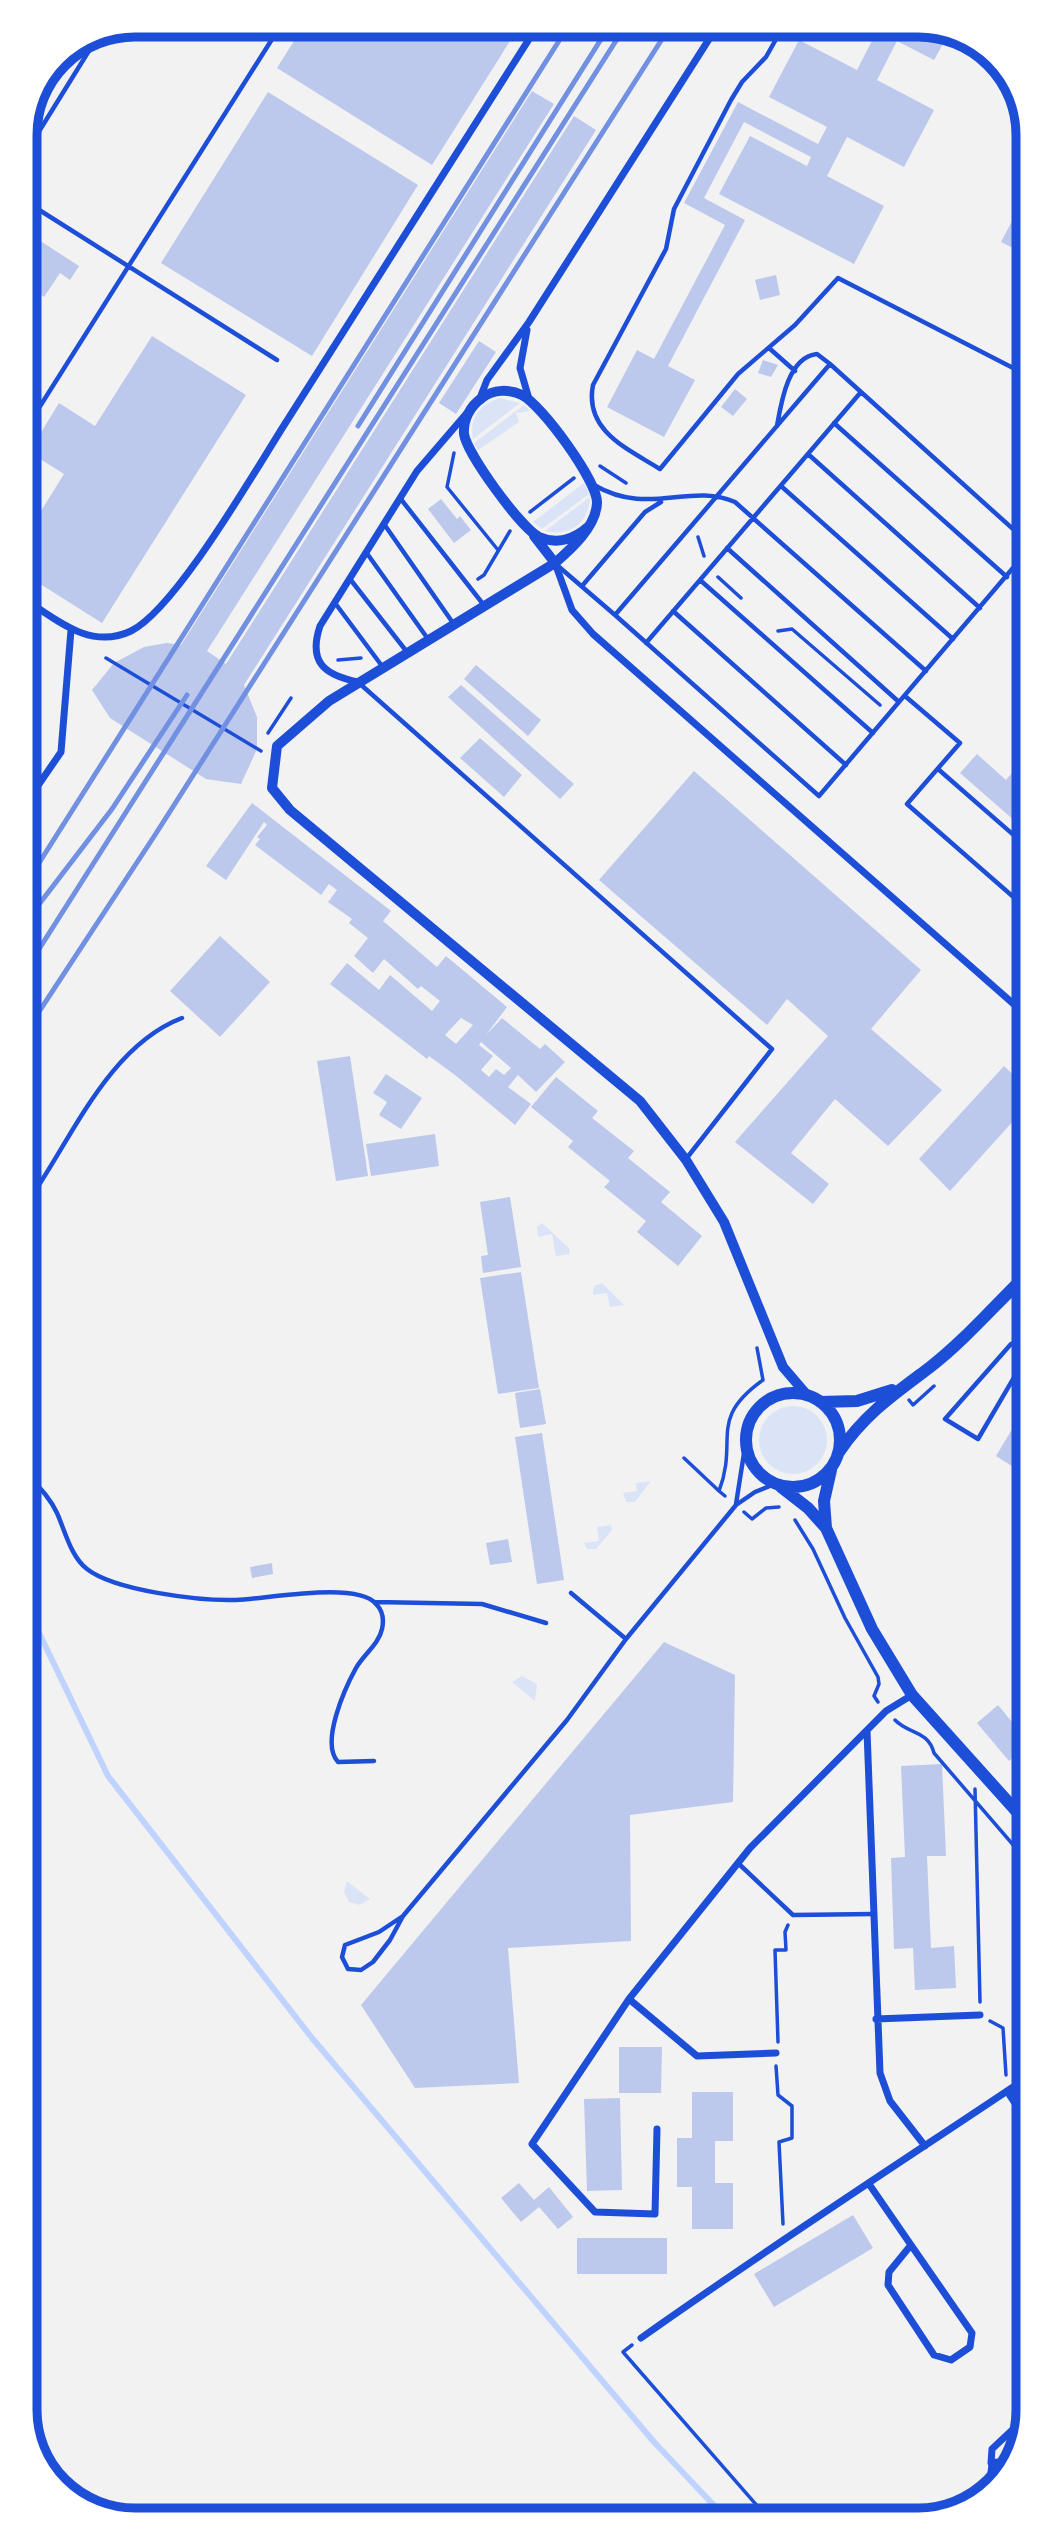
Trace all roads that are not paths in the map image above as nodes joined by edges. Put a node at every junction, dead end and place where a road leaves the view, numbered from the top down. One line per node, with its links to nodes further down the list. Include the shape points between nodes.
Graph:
1 (273, 37): 8 (lane)
2 (530, 37): 47 (street, via 180,581 149,619 130,631 94,637)
3 (710, 37): 9 (street)
4 (777, 37): 10 (lane, via 761,65 737,89 674,209 666,248 593,385 598,422 610,438 660,468 738,374)
5 (91, 48): 6 (lane)
6 (37, 135)
7 (37, 209): 8 (lane)
8 (130, 268): 11 (lane); 18 (lane)
9 (529, 322): 16 (street, via 520,368); 17 (street)
10 (769, 348): 13 (lane, via 838,278); 14 (lane)
11 (277, 360)
12 (830, 364): 14 (lane, via 811,355); 15 (lane); 20 (lane)
13 (1016, 369)
14 (795, 372): 20 (lane, via 784,388)
15 (861, 392): 19 (lane); 31 (lane)
16 (529, 400): 17 (street, via 505,391); 22 (street)
17 (476, 402): 25 (street); 28 (street, via 464,430 467,447)
18 (37, 411)
19 (834, 423): 21 (lane); 36 (lane)
20 (776, 427): 24 (lane)
21 (807, 454): 23 (lane); 43 (lane)
22 (594, 485): 26 (lane, via 627,500); 30 (street, via 596,511)
23 (781, 486): 27 (lane); 48 (lane)
24 (717, 496): 26 (lane); 27 (lane, via 735,502); 45 (lane)
25 (400, 497): 29 (street); 41 (lane)
26 (672, 499): 39 (lane, via 645,512)
27 (754, 517): 32 (lane); 53 (lane)
28 (522, 521): 30 (street, via 540,537 557,541); 34 (street)
29 (383, 524): 33 (street); 46 (lane)
30 (588, 527): 34 (street)
31 (1016, 532)
32 (727, 548): 38 (lane); 56 (lane)
33 (366, 552): 37 (street); 49 (lane)
34 (555, 563): 39 (lane); 41 (street); 63 (street, via 572,610 593,634)
35 (1016, 565): 36 (lane)
36 (1007, 577): 43 (lane)
37 (350, 578): 40 (street); 51 (lane)
38 (700, 580): 44 (lane); 57 (lane)
39 (582, 586): 45 (lane)
40 (334, 602): 52 (lane); 54 (street, via 320,625 316,650 323,668 333,677)
41 (484, 606): 46 (street)
42 (37, 607): 47 (street)
43 (980, 608): 48 (lane)
44 (673, 611): 50 (lane); 58 (lane)
45 (615, 615): 50 (lane)
46 (454, 624): 49 (street)
47 (71, 630): 60 (street, via 61,752)
48 (953, 639): 53 (lane)
49 (429, 640): 51 (street)
50 (646, 643): 58 (lane, via 819,796)
51 (408, 653): 52 (street)
52 (383, 668): 54 (street)
53 (926, 671): 55 (lane)
54 (359, 682): 65 (lane, via 772,1049); 65 (street, via 277,746 272,788 290,810 640,1101)
55 (905, 695): 56 (lane); 59 (lane, via 960,743)
56 (900, 702): 57 (lane)
57 (873, 733): 58 (lane)
58 (846, 765)
59 (938, 769): 61 (lane); 62 (lane, via 907,804)
60 (37, 787)
61 (1016, 837)
62 (1014, 897)
63 (1016, 1006)
64 (182, 1018): 66 (lane, via 149,1034 134,1049 72,1130)
65 (685, 1160): 71 (street, via 724,1222 783,1367)
66 (37, 1187)
67 (1016, 1285): 70 (main road, via 929,1368)
68 (1016, 1342): 69 (lane, via 945,1419 978,1439)
69 (1016, 1374)
70 (899, 1388): 72 (main road, via 857,1401); 74 (main road, via 860,1424)
71 (807, 1395): 72 (main road); 73 (main road, via 780,1394 768,1400 750,1420)
72 (820, 1402): 74 (main road, via 838,1425)
73 (745, 1447): 77 (main road, via 757,1471); 78 (lane)
74 (839, 1453): 75 (main road)
75 (832, 1467): 77 (main road, via 810,1485); 79 (main road, via 824,1494)
76 (37, 1485): 81 (lane, via 47,1495 81,1562 107,1580 194,1599 346,1593)
77 (778, 1485): 78 (lane, via 755,1492); 79 (main road)
78 (736, 1505): 83 (lane)
79 (826, 1528): 84 (main road, via 872,1629)
80 (571, 1593): 83 (lane)
81 (375, 1602): 82 (lane, via 482,1604); 86 (lane, via 383,1626 343,1696 331,1747 338,1762)
82 (546, 1623)
83 (626, 1639): 90 (lane, via 567,1720)
84 (912, 1695): 85 (street, via 886,1711); 87 (main road)
85 (867, 1731): 88 (street, via 769,1827); 89 (street)
86 (374, 1761)
87 (1016, 1811)
88 (740, 1864): 89 (lane, via 793,1915); 91 (street)
89 (874, 1914): 93 (street)
90 (403, 1916): 90 (lane, via 345,1945 342,1957 348,1969 361,1970 373,1962)
91 (629, 1999): 94 (street, via 697,2056); 98 (street, via 532,2144 595,2212 655,2214)
92 (980, 2015): 93 (street)
93 (876, 2019): 99 (street, via 880,2073 890,2101)
94 (776, 2053)
95 (1016, 2085): 96 (street)
96 (1007, 2091): 97 (street); 99 (street)
97 (1016, 2105)
98 (657, 2129)
99 (925, 2146): 100 (street)
100 (869, 2184): 101 (street); 102 (street, via 784,2237)
101 (911, 2245): 101 (street, via 889,2272 888,2285 934,2355 951,2360 970,2347 972,2333)
102 (641, 2338)
103 (1014, 2428): 105 (street, via 992,2449)
104 (1002, 2461): 105 (street)
105 (991, 2463): 106 (lane, via 989,2477)
106 (975, 2490)

